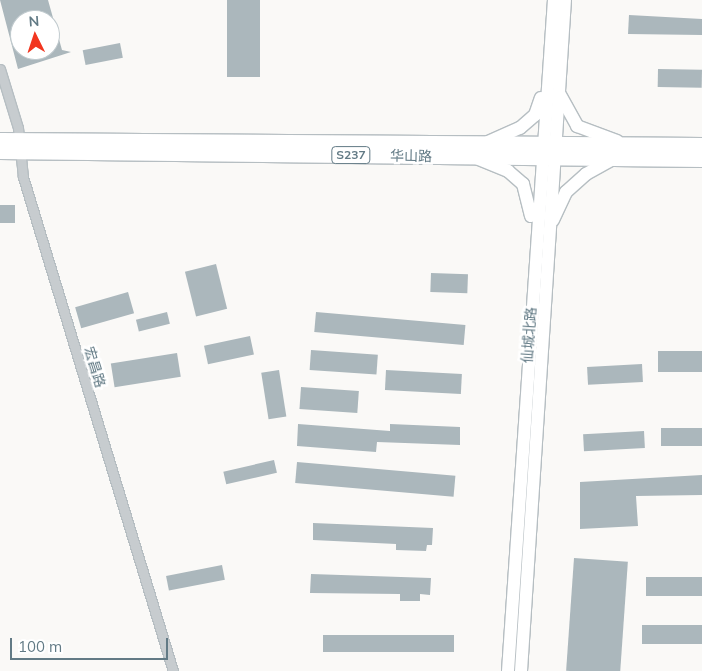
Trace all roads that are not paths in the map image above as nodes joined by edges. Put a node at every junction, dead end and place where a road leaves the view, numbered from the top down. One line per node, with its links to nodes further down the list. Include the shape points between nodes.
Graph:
1 (554, 0): 4 (main road, 仙城北路)
2 (565, 0): 5 (main road, 仙城北路)
3 (0, 69): 10 (street, 宏昌路)
4 (547, 82): 7 (main road, via 535,115 506,136); 12 (main road, 仙城北路)
5 (558, 91): 8 (main road, via 577,126); 12 (main road, 仙城北路)
6 (0, 140): 10 (main road, S237)
7 (482, 144): 10 (main road, S237); 12 (main road, S237)
8 (629, 145): 9 (main road, S237); 12 (main road, S237)
9 (702, 145)
10 (20, 146): 11 (main road, 华山路 / S237); 13 (main road, 华山路 / S237); 18 (street, 宏昌路, via 22,177)
11 (0, 151)
12 (548, 151): 13 (main road, 华山路 / S237); 14 (main road, 华山路 / S237); 16 (main road, 仙城北路); 17 (main road, 仙城北路)
13 (474, 157): 17 (main road, via 508,171 523,184 530,201)
14 (614, 158): 15 (main road, 华山路 / S237); 16 (main road, via 566,192)
15 (702, 159)
16 (550, 226): 20 (main road, 仙城北路)
17 (534, 257): 19 (main road, 仙城北路)
18 (173, 671)
19 (508, 671)
20 (521, 671)

